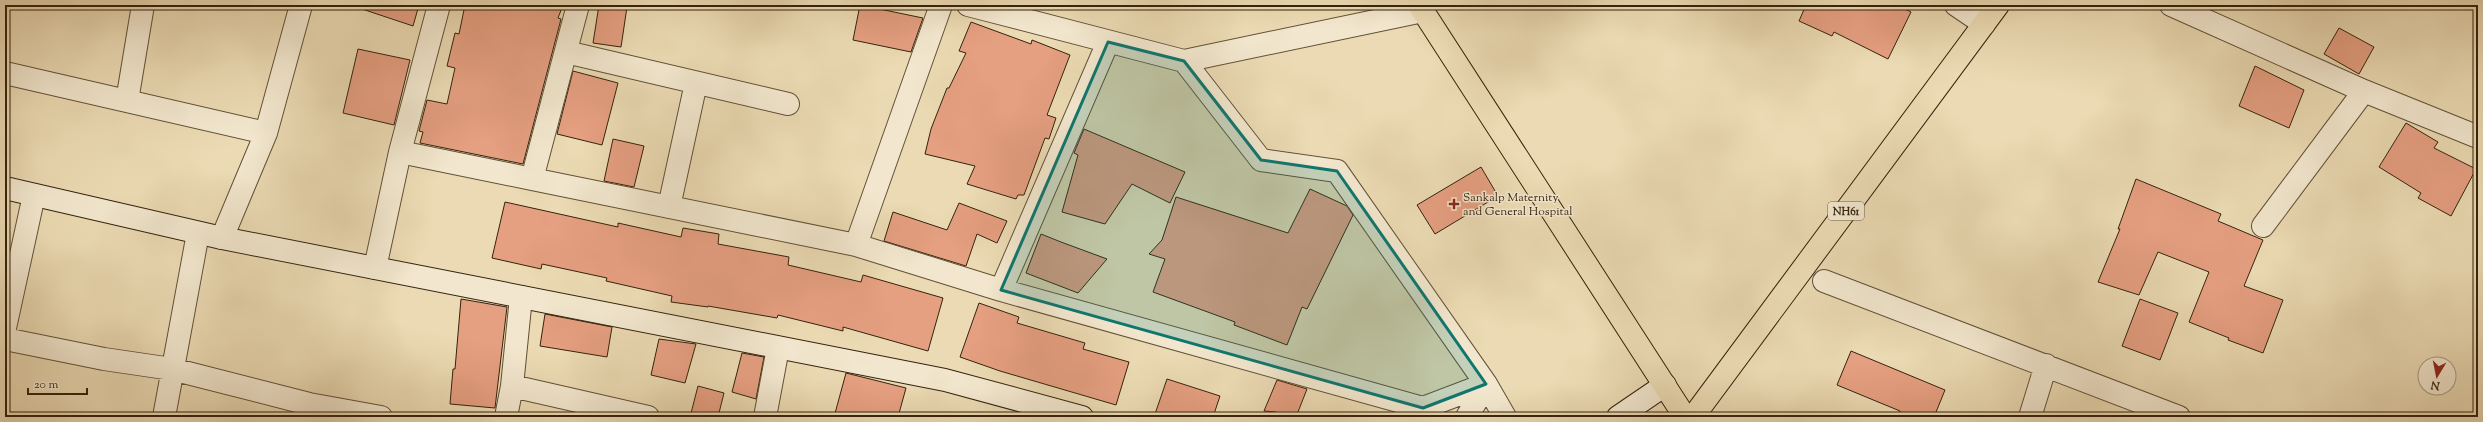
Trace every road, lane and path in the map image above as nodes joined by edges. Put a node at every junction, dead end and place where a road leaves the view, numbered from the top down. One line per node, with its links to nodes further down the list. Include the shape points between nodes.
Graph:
1 (142, 5): 18 (street)
2 (301, 5): 20 (street)
3 (439, 5): 22 (street)
4 (578, 5): 13 (street)
5 (941, 5): 30 (street)
6 (968, 5): 12 (street)
7 (1956, 5): 11 (street)
8 (1998, 5): 11 (main road, NH61)
9 (2171, 5): 17 (street)
10 (1421, 8): 14 (street); 42 (main road)
11 (1984, 24): 53 (main road, NH61)
12 (1108, 42): 14 (street); 33 (street)
13 (566, 52): 16 (street); 23 (street)
14 (1184, 61): 40 (street, via 1261,160 1337,171)
15 (5, 73): 18 (street)
16 (696, 82): 19 (street); 26 (street)
17 (2364, 91): 21 (street); 27 (street)
18 (127, 101): 20 (street)
19 (788, 104)
20 (266, 133): 29 (street)
21 (2478, 137)
22 (400, 152): 23 (street); 31 (street)
23 (532, 179): 26 (street)
24 (5, 188): 25 (street)
25 (34, 195): 28 (street); 35 (street)
26 (669, 207): 30 (street)
27 (2263, 226)
28 (198, 233): 29 (street); 39 (street)
29 (222, 238): 31 (street)
30 (856, 245): 33 (street)
31 (375, 268): 34 (street)
32 (1824, 281): 38 (street)
33 (1001, 290): 40 (street, via 1423,408)
34 (521, 297): 37 (street); 41 (street)
35 (5, 328)
36 (5, 339): 39 (street, via 104,360)
37 (778, 348): 47 (street); 48 (street, via 945,380)
38 (2046, 365): 54 (street); 55 (street)
39 (172, 369): 44 (street); 45 (street, via 309,404)
40 (1486, 384): 49 (street); 50 (street)
41 (512, 386): 43 (street); 46 (street)
42 (1665, 386): 51 (street); 52 (main road)
43 (642, 416)
44 (164, 417)
45 (381, 417)
46 (506, 417)
47 (766, 417)
48 (1082, 417)
49 (1467, 417)
50 (1505, 417)
51 (1618, 417)
52 (1685, 417)
53 (1693, 417)
54 (2030, 417)
55 (2179, 417)

